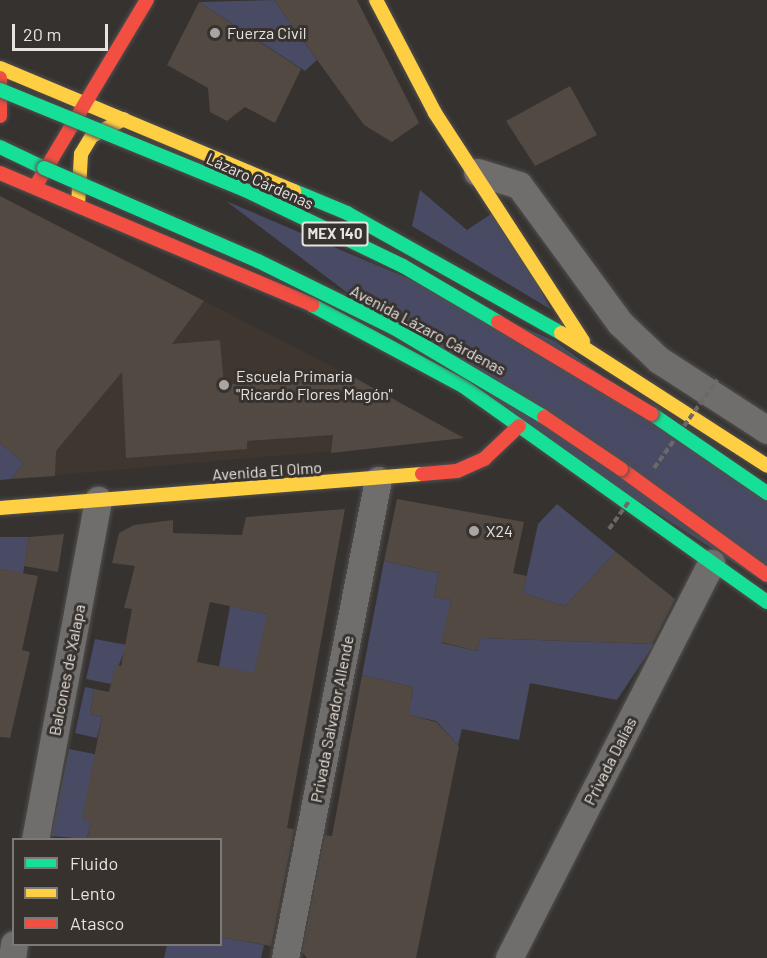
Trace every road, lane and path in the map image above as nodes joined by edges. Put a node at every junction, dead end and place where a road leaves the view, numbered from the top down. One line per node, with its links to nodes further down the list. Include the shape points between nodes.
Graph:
1 (147, 0): 6 (main road)
2 (376, 0): 10 (main road, via 418,85)
3 (0, 68): 6 (main road)
4 (0, 78): 7 (main road)
5 (0, 90): 22 (main road, Lázaro Cárdenas / MEX 140, bridge, via 246,190 403,266 652,414)
6 (81, 102): 8 (main road); 12 (main road)
7 (0, 116)
8 (124, 118): 13 (main road, via 92,136 81,154); 14 (main road, via 347,213 512,302)
9 (0, 147): 27 (main road, Avenida Lázaro Cárdenas, bridge, via 258,261 394,328 493,383)
10 (477, 172): 14 (main road); 17 (street, via 519,186 620,323 659,360)
11 (0, 173): 12 (main road)
12 (35, 187): 13 (main road)
13 (78, 205): 16 (main road, via 305,301 463,386)
14 (591, 352): 18 (main road)
15 (717, 380): 19 (path, bridge)
16 (519, 426): 20 (main road, Avenida El Olmo, via 484,459 457,471); 26 (main road)
17 (767, 430)
18 (767, 466)
19 (650, 473)
20 (378, 480): 23 (main road, Avenida El Olmo); 30 (street, Privada Salvador Allende)
21 (636, 492): 25 (path, bridge)
22 (767, 493)
23 (98, 500): 24 (main road, Avenida El Olmo); 29 (street, Balcones de Xalapa)
24 (0, 508)
25 (609, 529)
26 (711, 563): 28 (main road); 31 (street, Privada Dalías)
27 (767, 574)
28 (767, 602)
29 (35, 838)
30 (285, 958)
31 (509, 958)

